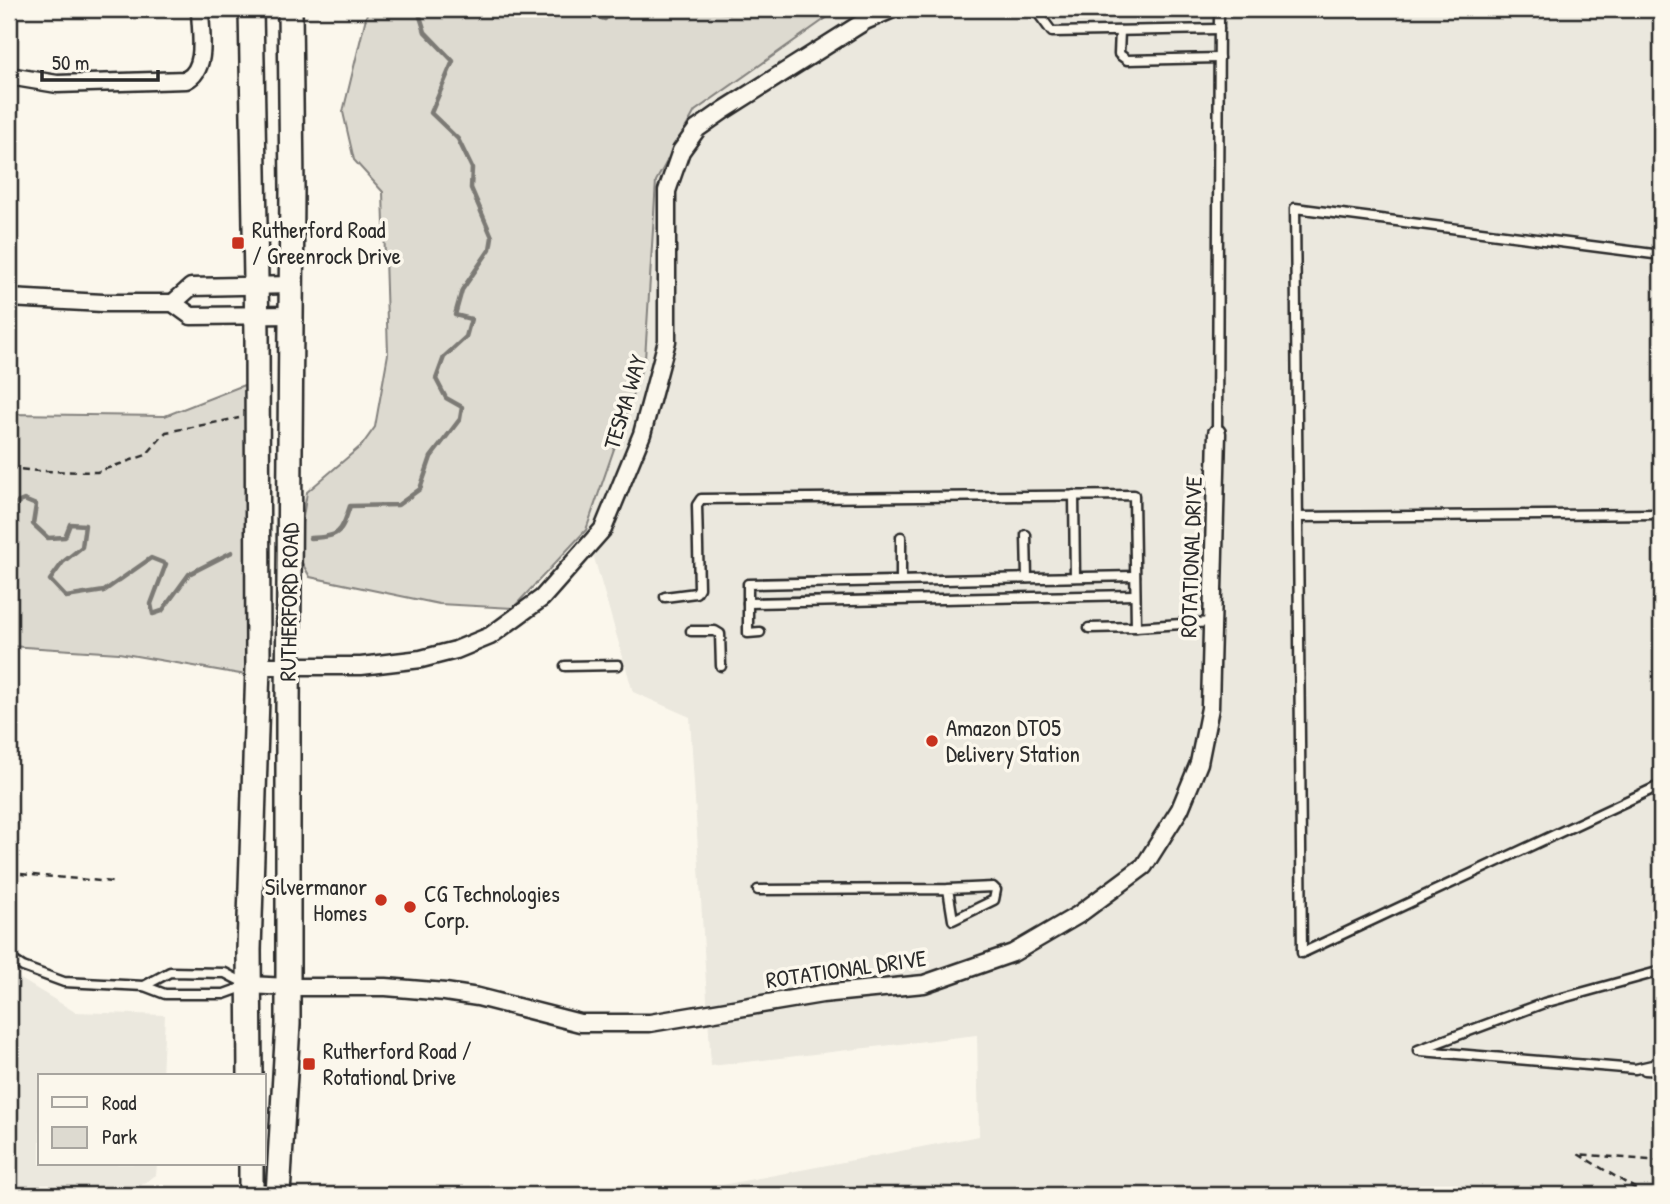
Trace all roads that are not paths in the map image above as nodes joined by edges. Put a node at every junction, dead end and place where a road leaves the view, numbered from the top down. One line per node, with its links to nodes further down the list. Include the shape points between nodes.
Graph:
1 (200, 9): 10 (street, via 200,65 186,80 57,84)
2 (251, 9): 13 (main road, RUTHERFORD ROAD)
3 (290, 9): 12 (main road, RUTHERFORD ROAD)
4 (893, 9): 38 (street, TESMA WAY, via 865,20 724,110 697,129 681,151 667,191 667,341 642,434 603,529 542,598 489,636 456,650 361,666)
5 (1035, 9): 8 (lane, via 1052,32)
6 (1219, 9): 7 (lane)
7 (1219, 29): 8 (lane); 9 (lane)
8 (1120, 31): 9 (lane, via 1119,54 1127,60)
9 (1219, 58): 18 (lane)
10 (9, 76)
11 (1661, 255): 21 (lane, via 1294,208)
12 (292, 285): 13 (street); 17 (main road, RUTHERFORD ROAD)
13 (256, 286): 15 (street, via 191,286); 16 (main road, RUTHERFORD ROAD)
14 (9, 298): 15 (street)
15 (173, 303): 16 (street, via 191,316)
16 (257, 315): 17 (street); 37 (main road, RUTHERFORD ROAD)
17 (292, 315): 38 (main road, RUTHERFORD ROAD)
18 (1217, 433): 31 (street, ROTATIONAL DRIVE)
19 (1074, 495): 24 (lane, via 1134,495); 25 (lane); 29 (lane, via 701,499 697,505 699,588 696,593)
20 (1661, 514): 21 (lane)
21 (1298, 517): 41 (lane, via 1302,953)
22 (1026, 535): 26 (lane)
23 (901, 537): 27 (lane)
24 (1135, 576): 25 (lane); 28 (lane)
25 (1075, 577): 26 (lane)
26 (1027, 578): 27 (lane)
27 (901, 580): 30 (lane, via 748,584)
28 (1135, 595): 30 (lane); 32 (lane)
29 (665, 597)
30 (748, 603): 35 (lane, via 748,632)
31 (1212, 622): 32 (lane); 48 (street, ROTATIONAL DRIVE, via 1210,709 1199,763 1180,809 1144,866 1078,915 1013,953 924,984 822,994 650,1023 580,1023 446,992)
32 (1136, 627): 33 (lane)
33 (1089, 628)
34 (691, 631): 40 (lane, via 720,634)
35 (760, 632)
36 (618, 665): 39 (lane)
37 (258, 666): 38 (street, TESMA WAY); 46 (main road, RUTHERFORD ROAD)
38 (288, 666): 48 (main road, RUTHERFORD ROAD)
39 (565, 666)
40 (721, 666)
41 (1661, 785)
42 (948, 889): 42 (lane, via 993,887 996,890 994,900 953,920); 43 (lane)
43 (758, 890)
44 (9, 958): 47 (lane, via 64,982)
45 (1661, 971): 50 (lane, via 1544,1003 1418,1050)
46 (249, 985): 47 (lane, via 225,995 165,994); 47 (lane, via 225,973 170,972); 48 (street, ROTATIONAL DRIVE); 52 (main road, RUTHERFORD ROAD)
47 (144, 986)
48 (288, 987): 55 (main road, RUTHERFORD ROAD)
49 (1661, 1063): 50 (lane)
50 (1635, 1069): 51 (lane)
51 (1661, 1071)
52 (250, 1074)
53 (250, 1166): 54 (main road)
54 (251, 1195)
55 (278, 1195)

